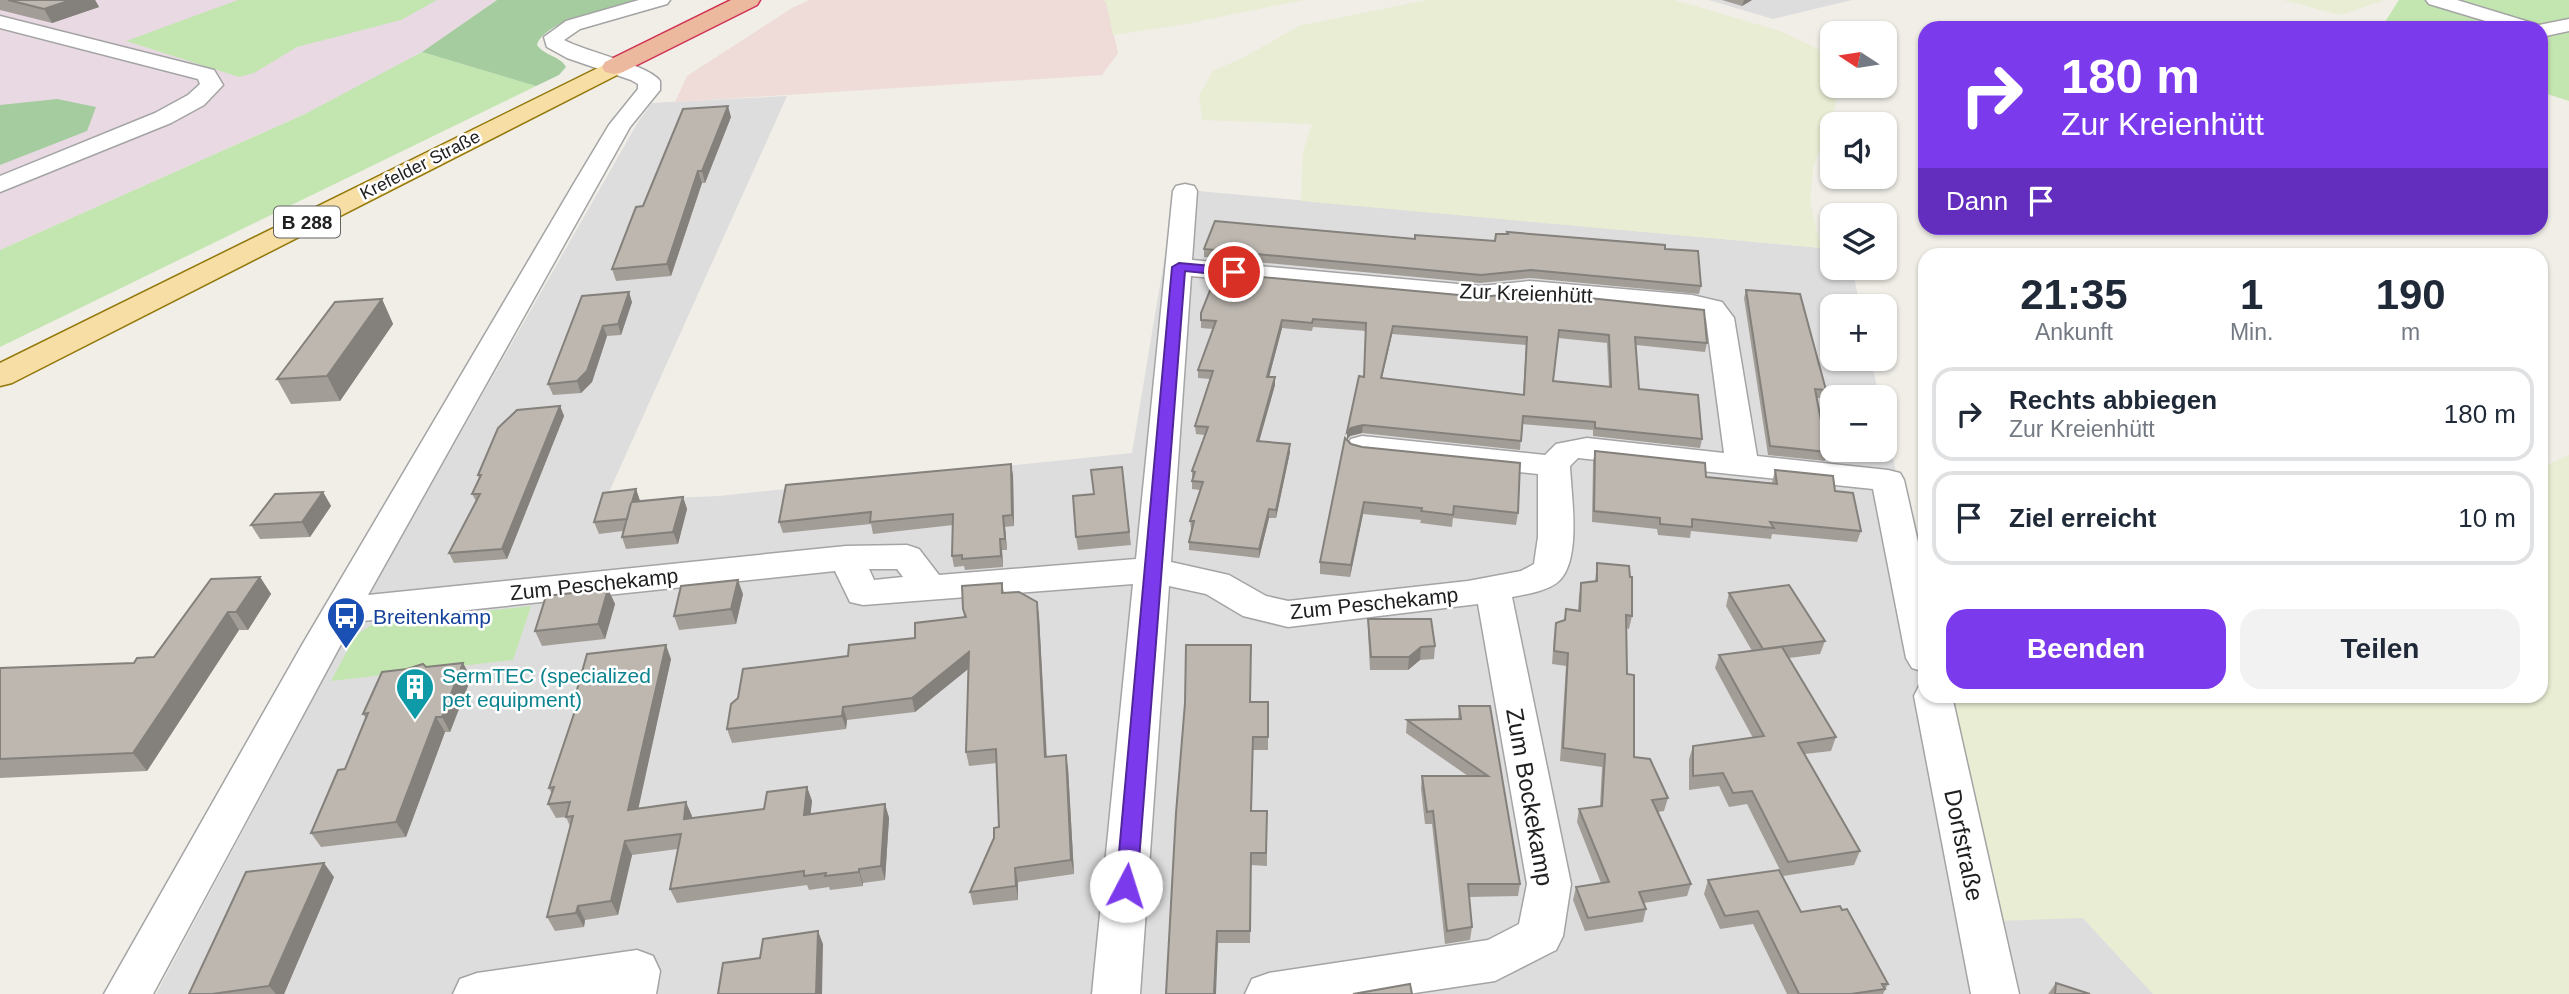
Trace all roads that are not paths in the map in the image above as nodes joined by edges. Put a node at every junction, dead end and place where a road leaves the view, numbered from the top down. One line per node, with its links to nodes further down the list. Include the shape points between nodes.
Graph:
1 (660, 0): 11 (street, via 573,25 554,37 554,43 564,49)
2 (724, 0): 11 (highway, Krefelder Straße / B 288)
3 (749, 0): 11 (highway, Krefelder Straße / B 288)
4 (2436, 0): 5 (street)
5 (2507, 21)
6 (0, 22): 12 (street, via 206,75 212,85 197,100 163,118)
7 (2569, 25): 8 (street)
8 (2548, 30)
9 (2548, 33): 10 (street)
10 (2569, 38)
11 (606, 65): 15 (main road, Krefelder Straße / B 288); 16 (main road, Krefelder Straße / B 288); 22 (street, via 649,80 649,90 614,136)
12 (0, 185)
13 (1185, 191): 14 (street)
14 (1179, 267): 18 (street, Zur Kreienhütt, via 1480,294 1530,289 1712,308 1720,318); 20 (street)
15 (0, 358)
16 (0, 376)
17 (1362, 446): 19 (street)
18 (1742, 464): 19 (street, via 1573,448 1559,456); 23 (street, via 1888,480)
19 (1555, 466): 21 (street, Zum Peschekamp, via 1553,560 1546,574)
20 (1152, 570): 21 (street, Zum Peschekamp, via 1216,584 1256,607 1288,614); 22 (street, Zum Peschekamp, via 863,593 846,558); 28 (street)
21 (1493, 590): 29 (street, Zum Bockekamp, via 1549,884 1540,936 1495,960)
22 (341, 610): 25 (street)
23 (1918, 624)
24 (1934, 703): 30 (street, Dorfstraße)
25 (128, 994)
26 (477, 994): 27 (street, via 637,971)
27 (632, 994)
28 (1116, 994)
29 (1269, 994)
30 (1994, 994)

